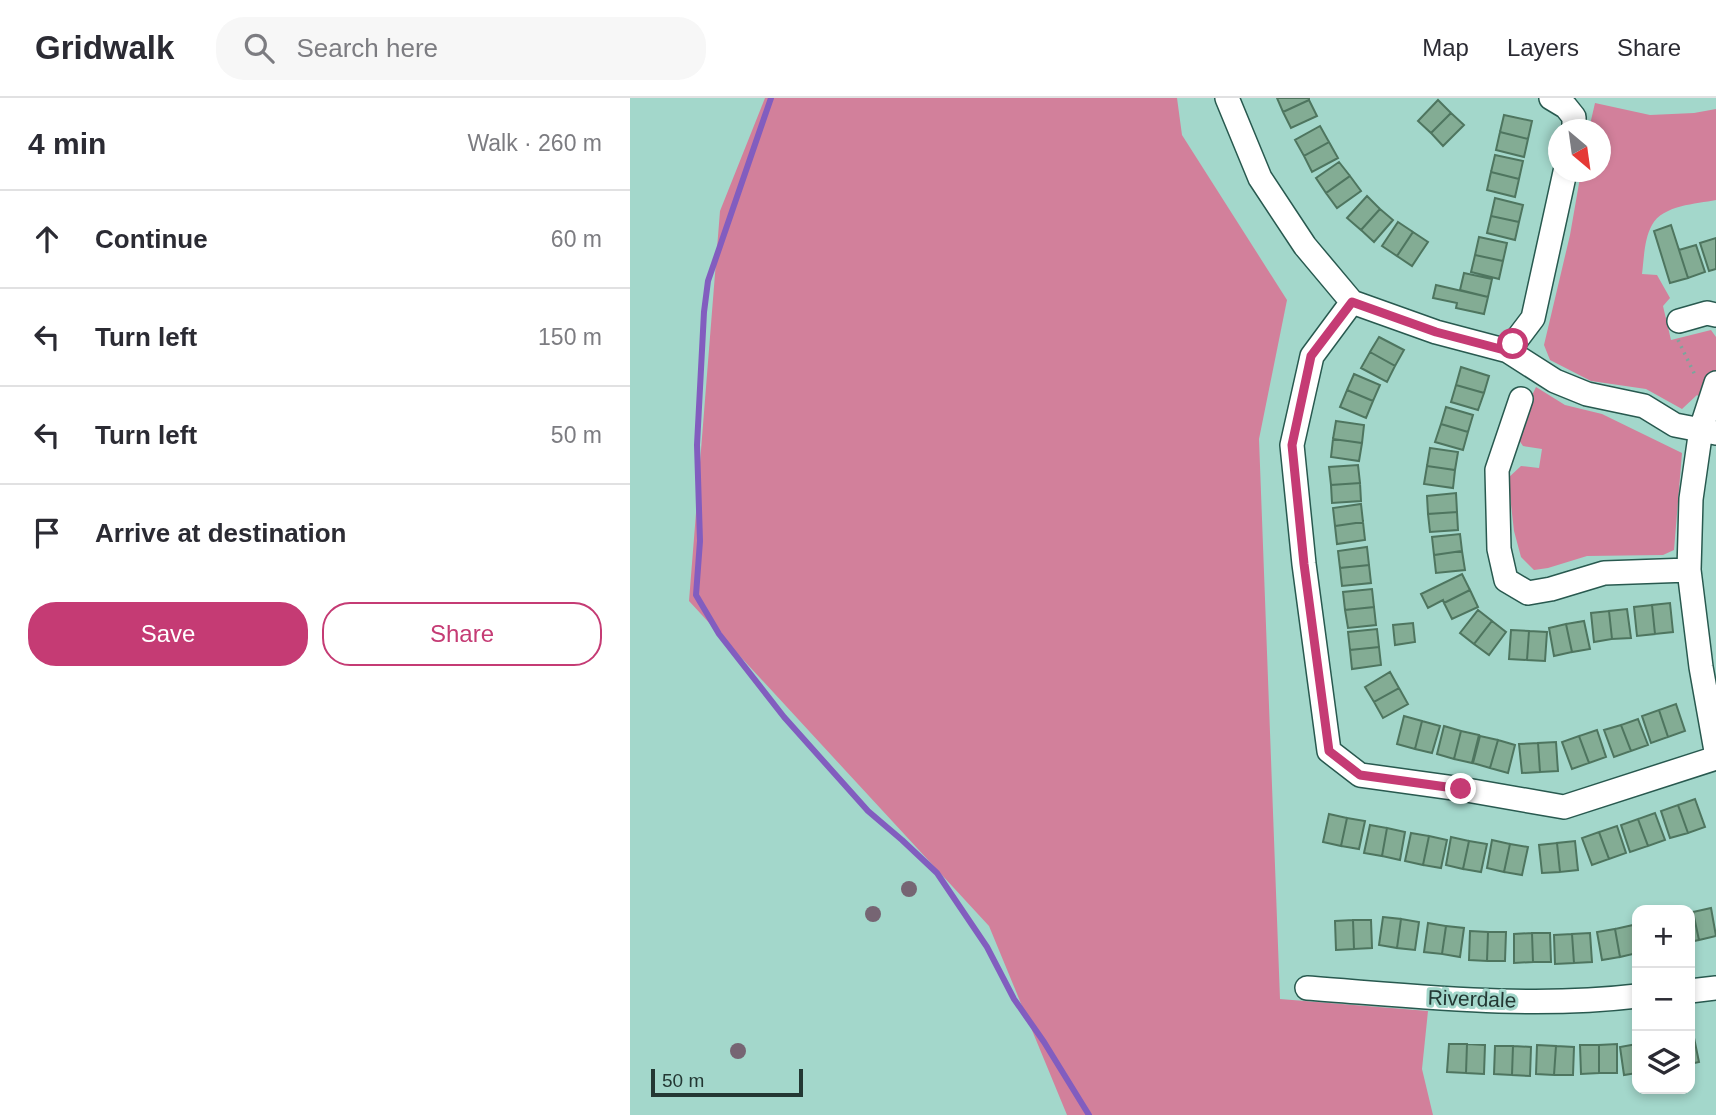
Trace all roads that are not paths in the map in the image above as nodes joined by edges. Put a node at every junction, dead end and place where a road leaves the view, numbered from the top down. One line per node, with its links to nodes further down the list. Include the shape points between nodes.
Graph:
1 (1227, 98): 5 (street, via 1260,178 1305,246)
2 (1551, 98): 3 (street)
3 (1574, 119)
4 (1564, 182): 8 (street, via 1533,317)
5 (1352, 302): 8 (street); 15 (street, via 1311,356 1292,445 1329,751 1360,775 1564,807)
6 (1716, 315): 7 (street)
7 (1679, 321)
8 (1508, 351): 11 (street, via 1555,382 1644,406 1675,425)
9 (1714, 391): 11 (street)
10 (1521, 399): 12 (street, via 1497,470 1499,549 1506,580 1528,593 1604,573)
11 (1709, 431): 12 (street, via 1691,499)
12 (1689, 570): 13 (street)
13 (1713, 720): 14 (street)
14 (1716, 751)
15 (1716, 758)
16 (1307, 988): 19 (street, Riverdale, via 1481,1001)
17 (1716, 988): 18 (street)
18 (1695, 990)
19 (1632, 997)

